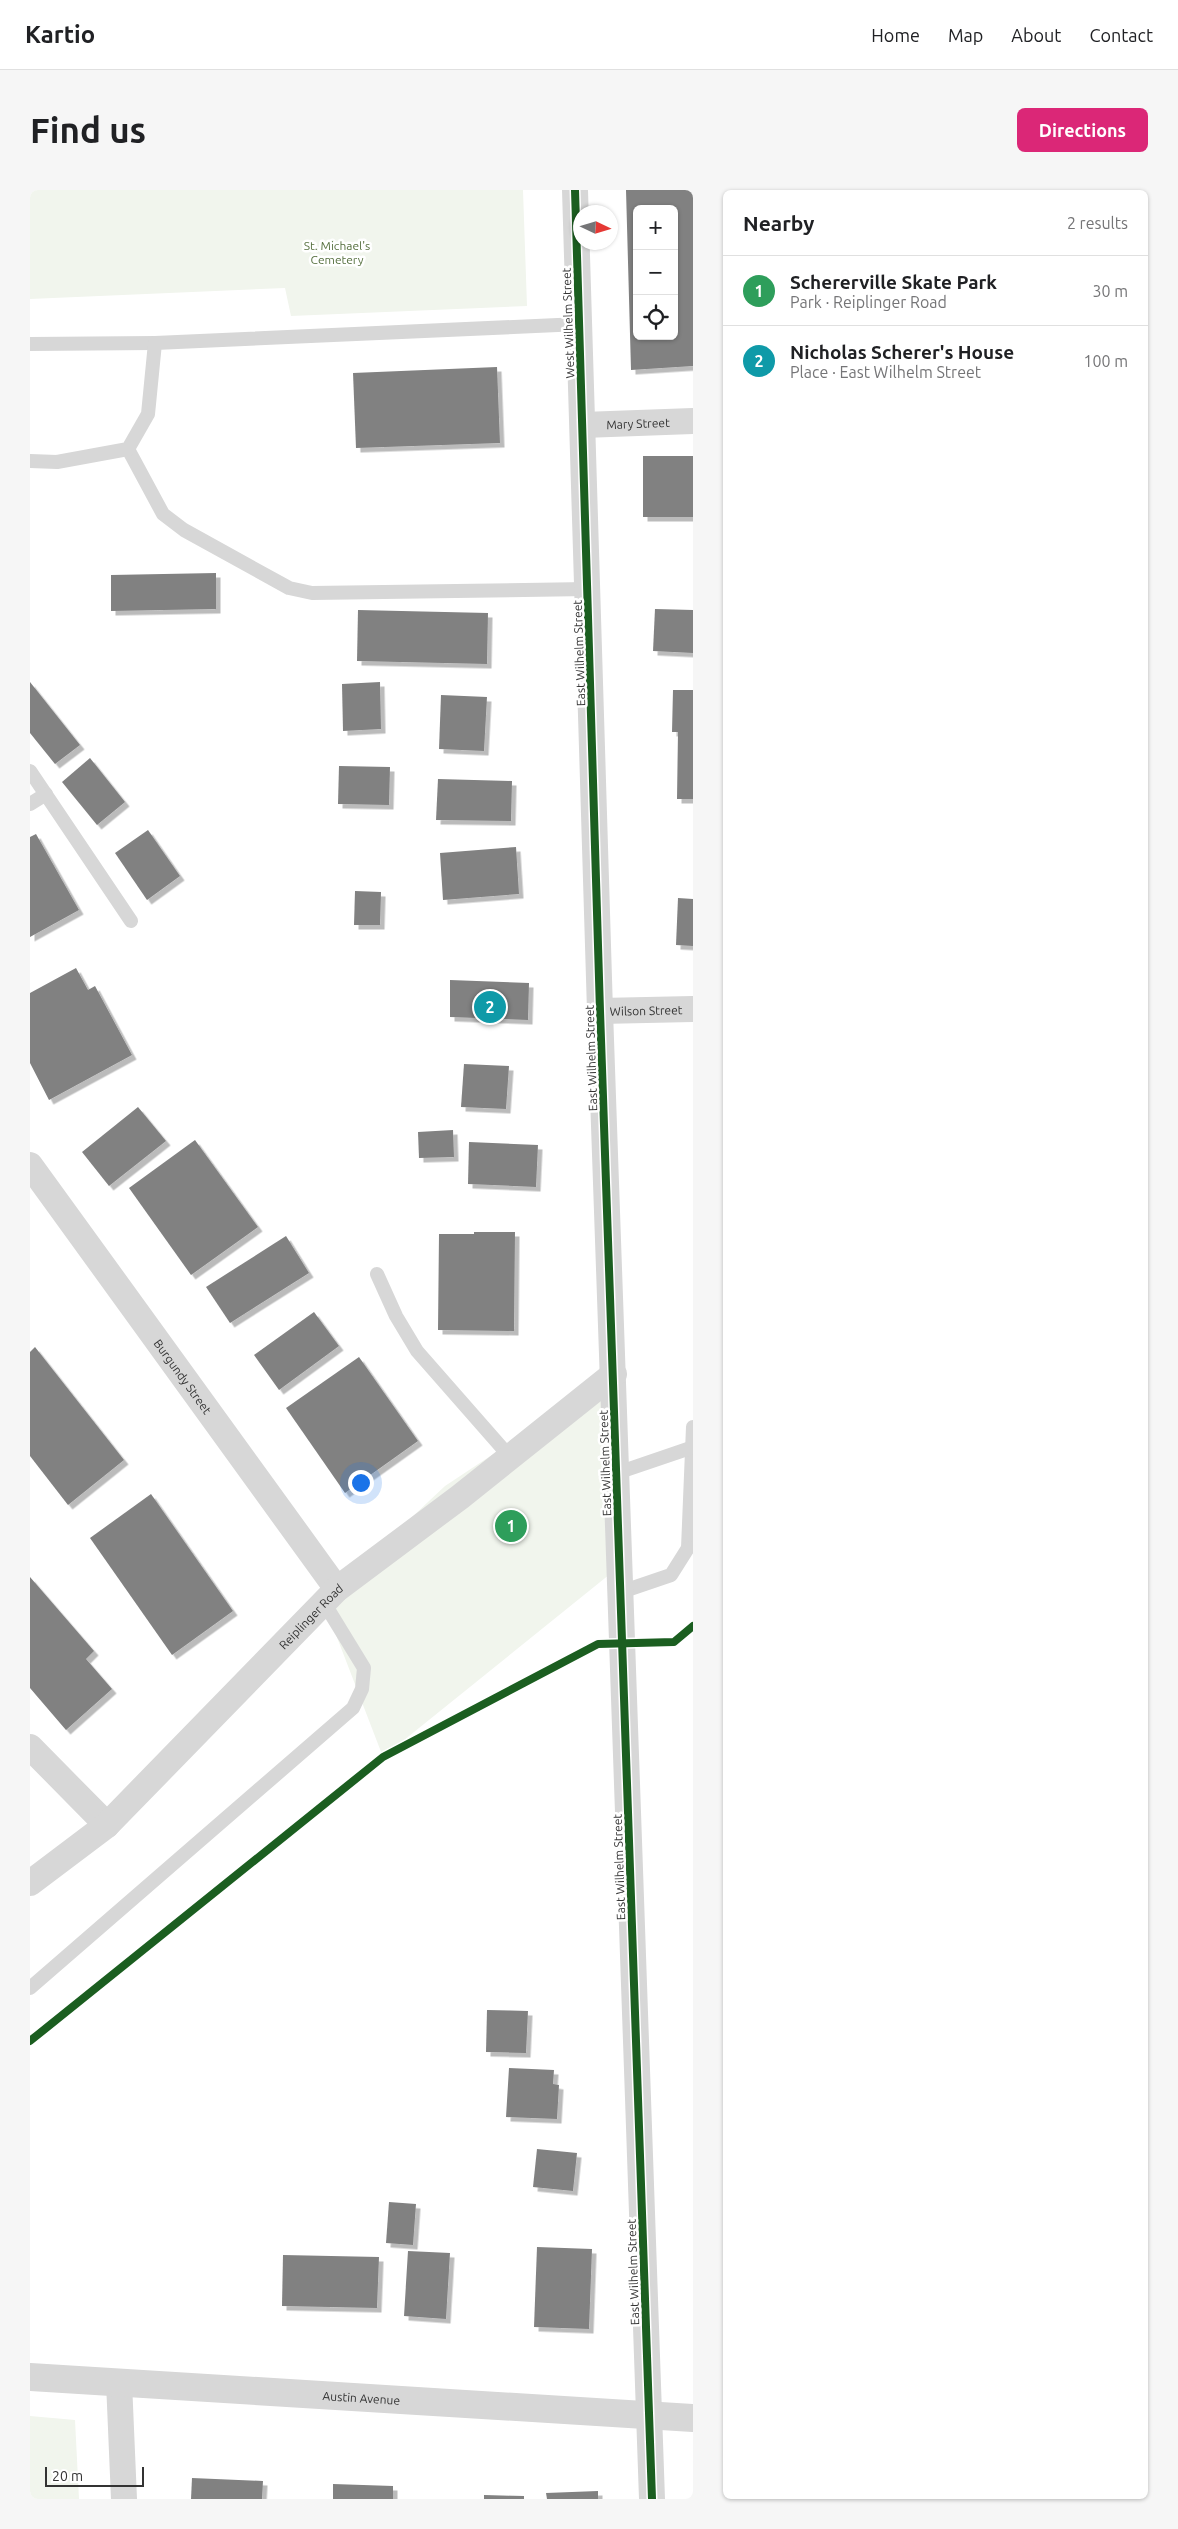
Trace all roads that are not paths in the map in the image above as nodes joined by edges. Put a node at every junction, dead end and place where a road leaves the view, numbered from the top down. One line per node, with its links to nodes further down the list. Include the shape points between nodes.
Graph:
1 (575, 190): 2 (street, West Wilhelm Street)
2 (580, 324): 3 (lane); 6 (street, West Wilhelm Street)
3 (154, 343): 4 (lane); 7 (lane, via 148,414)
4 (30, 344)
5 (693, 421): 6 (street, Mary Street)
6 (583, 425): 9 (street, East Wilhelm Street)
7 (128, 449): 8 (lane, via 57,462); 9 (lane, via 163,514 184,530 289,588 312,593)
8 (30, 461)
9 (588, 589): 15 (street, East Wilhelm Street)
10 (30, 771): 11 (lane)
11 (46, 794): 12 (lane); 13 (lane)
12 (30, 804)
13 (131, 921)
14 (693, 1009): 15 (street, Wilson Street)
15 (600, 1011): 18 (street, East Wilhelm Street)
16 (30, 1164): 25 (street, Burgundy Street)
17 (377, 1274): 21 (lane, via 396,1316 418,1351)
18 (614, 1374): 21 (street, Reiplinger Road); 22 (street, East Wilhelm Street)
19 (693, 1427): 20 (lane)
20 (692, 1448): 22 (lane); 23 (lane)
21 (510, 1457): 25 (street, Reiplinger Road)
22 (617, 1473): 24 (street, East Wilhelm Street)
23 (690, 1546): 24 (lane, via 671,1575)
24 (621, 1592): 32 (street, East Wilhelm Street)
25 (330, 1595): 27 (street, Reiplinger Road); 29 (lane, via 364,1668 362,1689 353,1708)
26 (30, 1747): 27 (street)
27 (107, 1825): 28 (street, Reiplinger Road)
28 (30, 1883)
29 (30, 1988)
30 (30, 2377): 31 (street, Austin Avenue)
31 (119, 2382): 32 (street, Austin Avenue); 34 (street)
32 (649, 2415): 33 (street, Austin Avenue); 35 (street, East Wilhelm Street)
33 (693, 2418)
34 (124, 2499)
35 (652, 2499)

